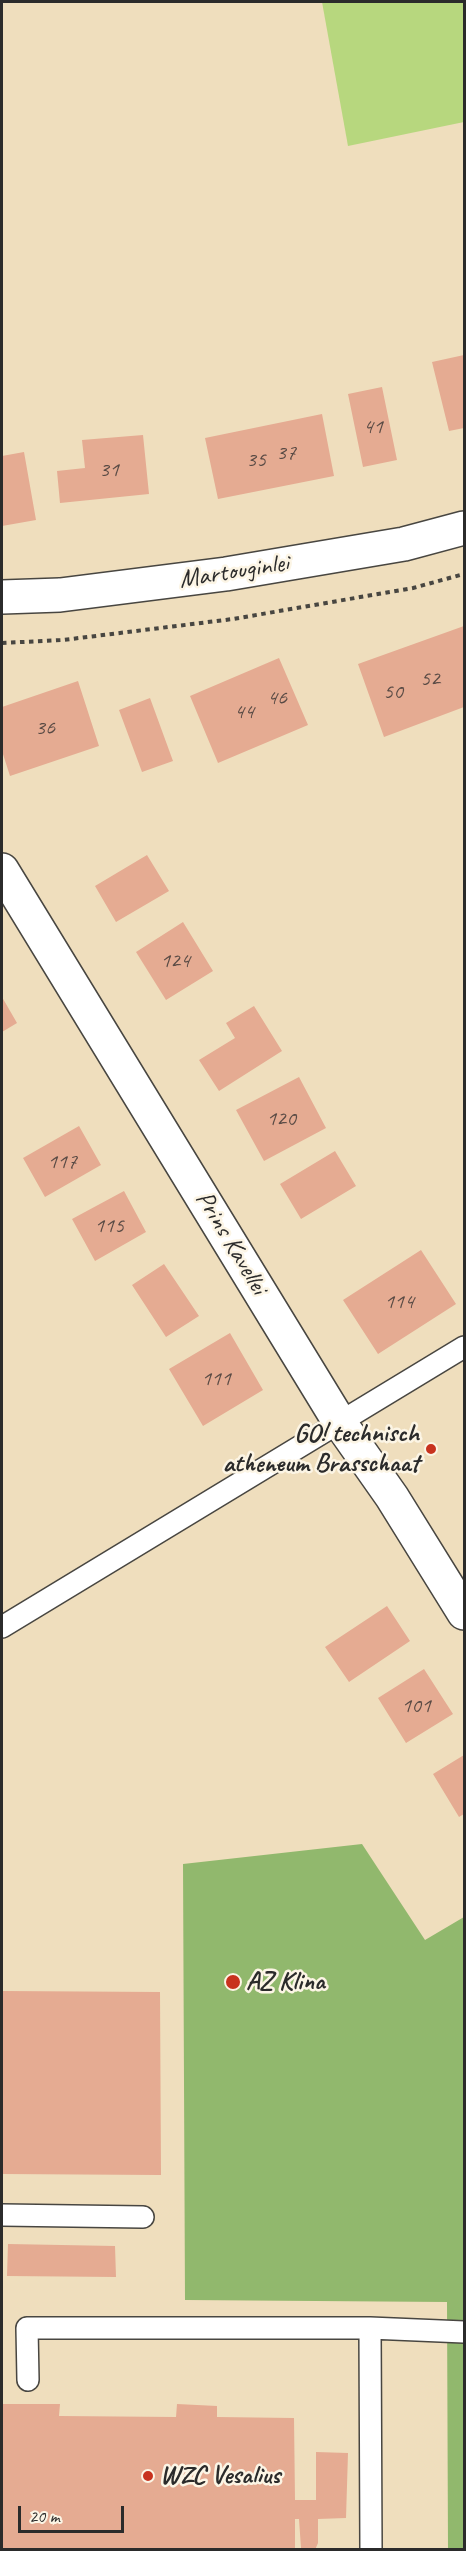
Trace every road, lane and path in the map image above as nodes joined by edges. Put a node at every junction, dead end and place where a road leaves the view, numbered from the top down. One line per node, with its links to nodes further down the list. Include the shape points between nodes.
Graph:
1 (465, 528): 3 (street, Martouginlei, via 404,544 226,574 60,595)
2 (465, 574): 4 (path, via 414,588 233,619 63,640)
3 (2, 597)
4 (2, 643)
5 (2, 870): 7 (street, Prins Kavellei)
6 (465, 1347): 7 (lane)
7 (340, 1423): 8 (street, Prins Kavellei); 9 (lane)
8 (465, 1613)
9 (2, 1627)
10 (2, 2215): 11 (lane)
11 (143, 2217)
12 (370, 2328): 13 (lane); 14 (lane, via 27,2328); 15 (lane)
13 (465, 2332)
14 (28, 2380)
15 (371, 2550)

